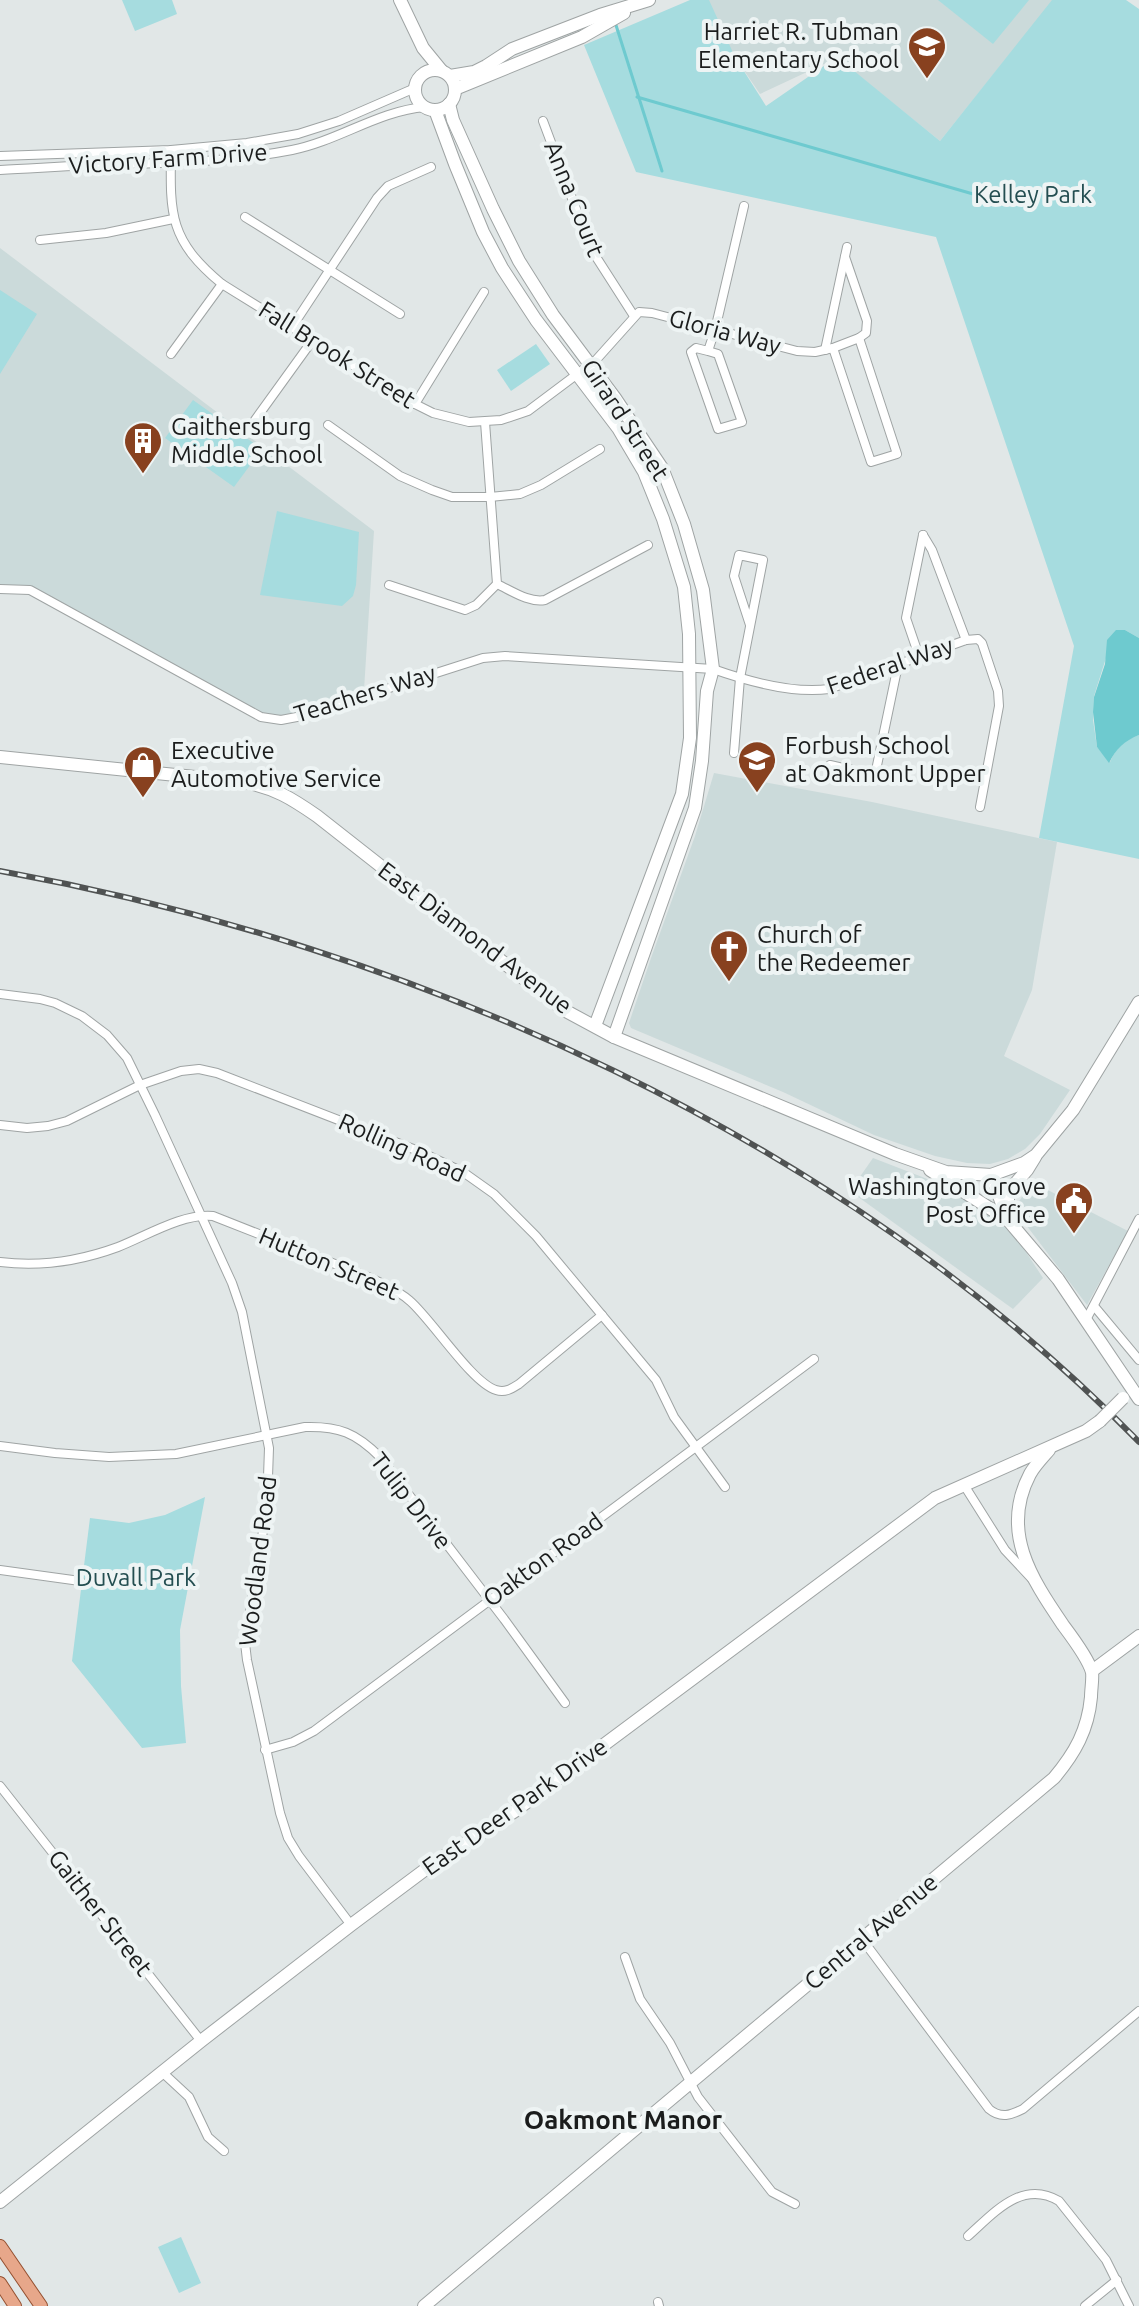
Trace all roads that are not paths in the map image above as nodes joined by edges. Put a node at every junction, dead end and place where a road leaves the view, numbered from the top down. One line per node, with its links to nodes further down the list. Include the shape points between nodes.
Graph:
1 (400, 0): 4 (street)
2 (645, 2): 3 (street)
3 (613, 15): 5 (street, via 512,49 474,72); 7 (street, via 555,49)
4 (423, 48): 5 (street); 6 (street)
5 (445, 73): 6 (street, via 431,70); 7 (street)
6 (417, 82): 9 (street, via 417,99); 11 (street, Victory Farm Drive, via 339,121 298,134)
7 (455, 89): 8 (street)
8 (449, 104): 9 (street); 32 (street, Girard Street, via 519,261)
9 (430, 109): 13 (street, Victory Farm Drive, via 402,110 294,150); 33 (street, Girard Street, via 502,268)
10 (543, 121): 24 (street, Anna Court, via 591,249)
11 (171, 150): 12 (street, Victory Farm Drive); 13 (street, Fall Brook Street)
12 (0, 156)
13 (171, 164): 15 (street, Victory Farm Drive); 18 (street, Fall Brook Street)
14 (431, 167): 20 (street, via 388,186)
15 (0, 170)
16 (744, 206): 26 (street)
17 (245, 217): 20 (street)
18 (173, 219): 19 (street); 21 (street, Fall Brook Street, via 184,244)
19 (40, 240)
20 (328, 270): 23 (street); 25 (street)
21 (222, 284): 25 (street, Fall Brook Street); 31 (street)
22 (484, 292): 34 (street)
23 (400, 314)
24 (634, 316): 26 (street, Gloria Way, via 644,312); 32 (street, Gloria Way)
25 (292, 327): 28 (street, Fall Brook Street)
26 (715, 330): 29 (street, Gloria Way, via 797,351); 30 (street)
27 (859, 338): 29 (street, Gloria Way); 29 (street, via 866,333 867,321 846,252); 29 (street, via 897,454 871,462)
28 (312, 341): 34 (street, Fall Brook Street); 35 (street)
29 (829, 349)
30 (708, 351): 30 (street, via 691,352 718,429 742,422 718,354)
31 (171, 354)
32 (590, 364): 33 (street, Fall Brook Street); 49 (street, Girard Street, via 662,468 679,510 703,590)
33 (577, 375): 36 (street, Fall Brook Street, via 528,411); 48 (street, Girard Street, via 618,428 663,519 684,587)
34 (415, 404): 36 (street, Fall Brook Street, via 452,419)
35 (255, 420)
36 (485, 422): 39 (street)
37 (328, 425): 39 (street, via 400,476 452,497)
38 (600, 449): 39 (street, via 520,494)
39 (490, 497): 41 (street)
40 (648, 545): 41 (street, via 545,600 529,599)
41 (497, 584): 42 (street, via 465,610)
42 (389, 585)
43 (0, 589): 48 (street, Teachers Way, via 30,590 261,717 281,720 483,658)
44 (750, 625): 44 (street, via 763,560 739,555 734,576); 50 (street)
45 (970, 639): 46 (street, Federal Way); 46 (street, via 923,535 906,618); 54 (street, via 982,643 999,706)
46 (919, 656): 47 (street, Federal Way)
47 (898, 665): 50 (street, Federal Way, via 814,691); 53 (street, via 875,775)
48 (690, 667): 49 (street, Teachers Way); 57 (street, Girard Street, via 690,738 682,794)
49 (713, 669): 50 (street, Federal Way); 58 (street, Girard Street, via 695,808)
50 (740, 678): 51 (street)
51 (734, 753)
52 (0, 757): 57 (street, East Diamond Avenue, via 244,782 288,796 564,1010)
53 (830, 765)
54 (980, 807)
55 (0, 994): 59 (street, Woodland Road, via 55,1003 82,1016 117,1046)
56 (1139, 1002): 61 (street, via 1073,1110)
57 (595, 1026): 58 (street, East Diamond Avenue)
58 (614, 1037): 62 (street, East Diamond Avenue)
59 (140, 1085): 60 (street, Rolling Road, via 67,1121 27,1128); 64 (street, Woodland Road); 69 (street, Rolling Road, via 181,1071 217,1073 463,1172 536,1236)
60 (0, 1125)
61 (1036, 1155): 63 (street); 65 (street, via 1008,1192)
62 (924, 1166): 63 (street, East Diamond Avenue); 65 (street)
63 (987, 1175): 65 (street)
64 (202, 1215): 67 (street, via 93,1255 39,1264); 69 (street, Hutton Street, via 393,1289 421,1311 492,1389 510,1390 519,1384); 74 (street, Woodland Road, via 242,1312)
65 (1004, 1217): 70 (street)
66 (1139, 1219): 68 (street)
67 (0, 1262)
68 (1094, 1306): 70 (street); 72 (street)
69 (602, 1315): 77 (street, Rolling Road, via 656,1380)
70 (1086, 1320): 73 (street)
71 (814, 1359): 77 (street, Oakton Road)
72 (1139, 1360)
73 (1131, 1396): 75 (street, East Deer Park Drive, bridge, via 1086,1431)
74 (267, 1435): 76 (street, Tulip Drive, via 176,1454 109,1457); 83 (street, Tulip Drive, via 324,1427 365,1442); 87 (street, Woodland Road, via 267,1506 245,1643)
75 (1052, 1445): 78 (street, East Deer Park Drive); 81 (street, via 1031,1472 1018,1511 1018,1535)
76 (0, 1446)
77 (696, 1447): 79 (street, Rolling Road); 83 (street, Oakton Road)
78 (964, 1485): 81 (street, via 1005,1550); 89 (street, East Deer Park Drive, via 935,1498 515,1811)
79 (725, 1487)
80 (0, 1570): 82 (street)
81 (1033, 1580): 85 (street)
82 (80, 1581)
83 (489, 1600): 86 (street, Tulip Drive); 87 (street, Oakton Road, via 314,1731)
84 (1139, 1636): 85 (street)
85 (1092, 1671): 90 (street, Central Avenue, via 1089,1714 1079,1745 1054,1778)
86 (565, 1703)
87 (265, 1750): 89 (street, Woodland Road, via 288,1838)
88 (0, 1786): 93 (street, Gaither Street)
89 (351, 1925): 93 (street, East Deer Park Drive)
90 (862, 1939): 92 (street, via 989,2109 1003,2116 1023,2109); 95 (street, Central Avenue)
91 (625, 1957): 95 (street, via 640,1999)
92 (1139, 2011)
93 (201, 2041): 94 (street, East Deer Park Drive)
94 (162, 2072): 96 (street, via 189,2097 208,2137); 97 (street, East Deer Park Drive)
95 (690, 2083): 98 (street, via 772,2192); 105 (street, Central Avenue)
96 (224, 2151)
97 (0, 2202)
98 (795, 2204)
99 (968, 2236): 101 (street, via 1016,2197 1043,2194 1059,2201)
100 (0, 2246): 104 (main road)
101 (1117, 2280): 106 (street); 107 (street)
102 (0, 2283): 103 (main road)
103 (15, 2306)
104 (41, 2306)
105 (424, 2306)
106 (1085, 2306)
107 (1129, 2306)

